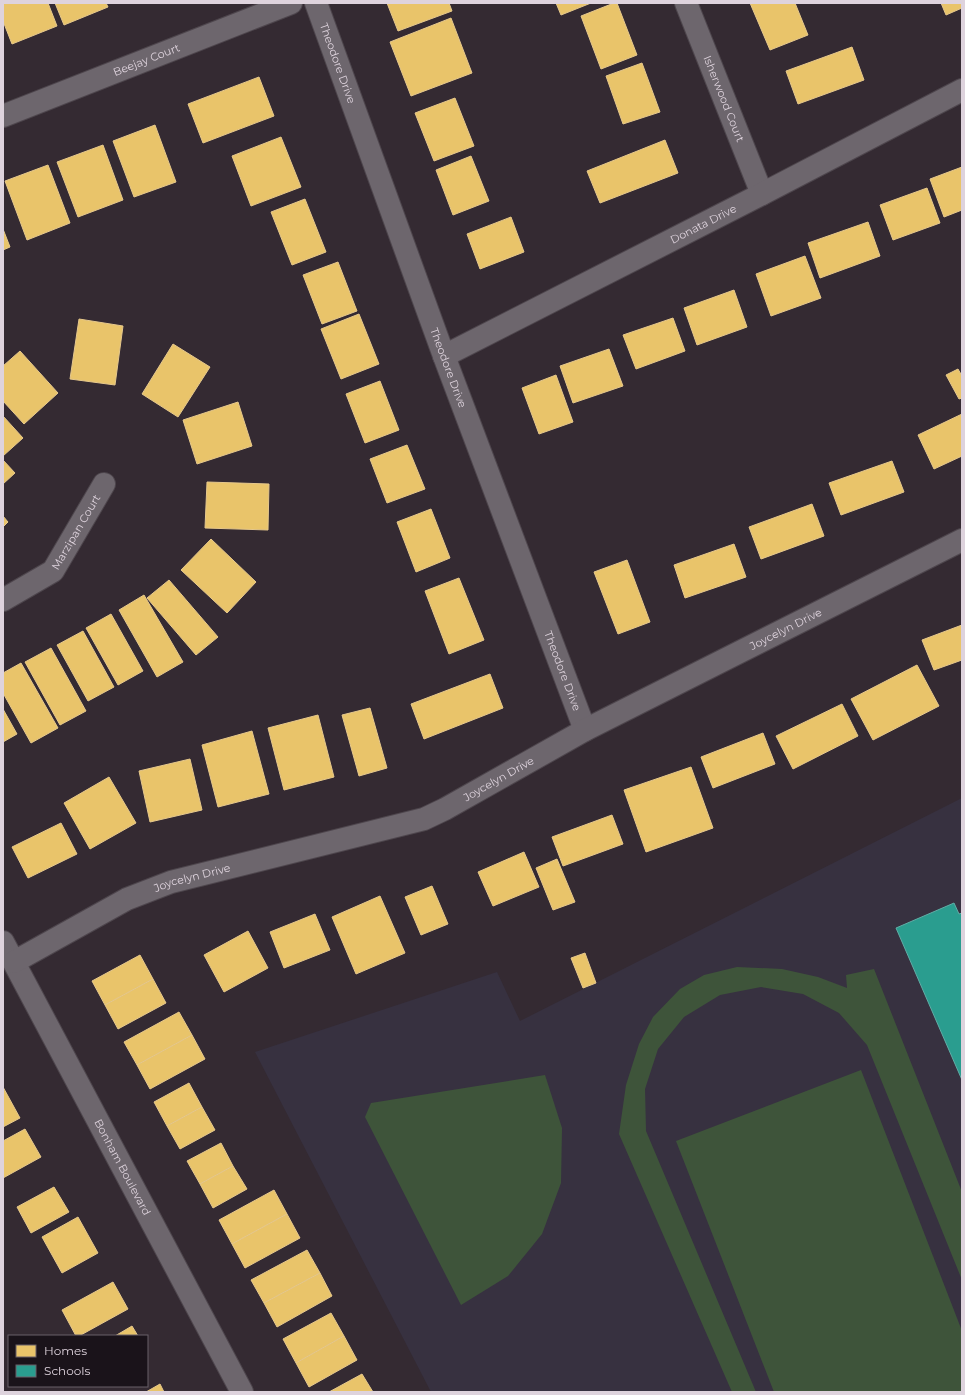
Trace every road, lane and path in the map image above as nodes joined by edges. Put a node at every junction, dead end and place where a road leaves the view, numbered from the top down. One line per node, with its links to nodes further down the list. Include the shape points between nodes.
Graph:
1 (291, 3): 5 (street, Beejay Court)
2 (316, 3): 7 (street, Theodore Drive)
3 (686, 3): 6 (street, Isherwood Court)
4 (962, 90): 6 (street, Donata Drive)
5 (3, 116)
6 (762, 194): 7 (street, Donata Drive)
7 (444, 356): 11 (street, Theodore Drive)
8 (104, 484): 10 (street, Marzipan Court, via 53,571)
9 (962, 540): 11 (street, Joycelyn Drive)
10 (3, 600)
11 (585, 730): 13 (street, Joycelyn Drive, via 445,810 424,818 170,882 127,899)
12 (3, 942): 13 (street, Bonham Boulevard)
13 (14, 962): 14 (street, Bonham Boulevard)
14 (242, 1392)

